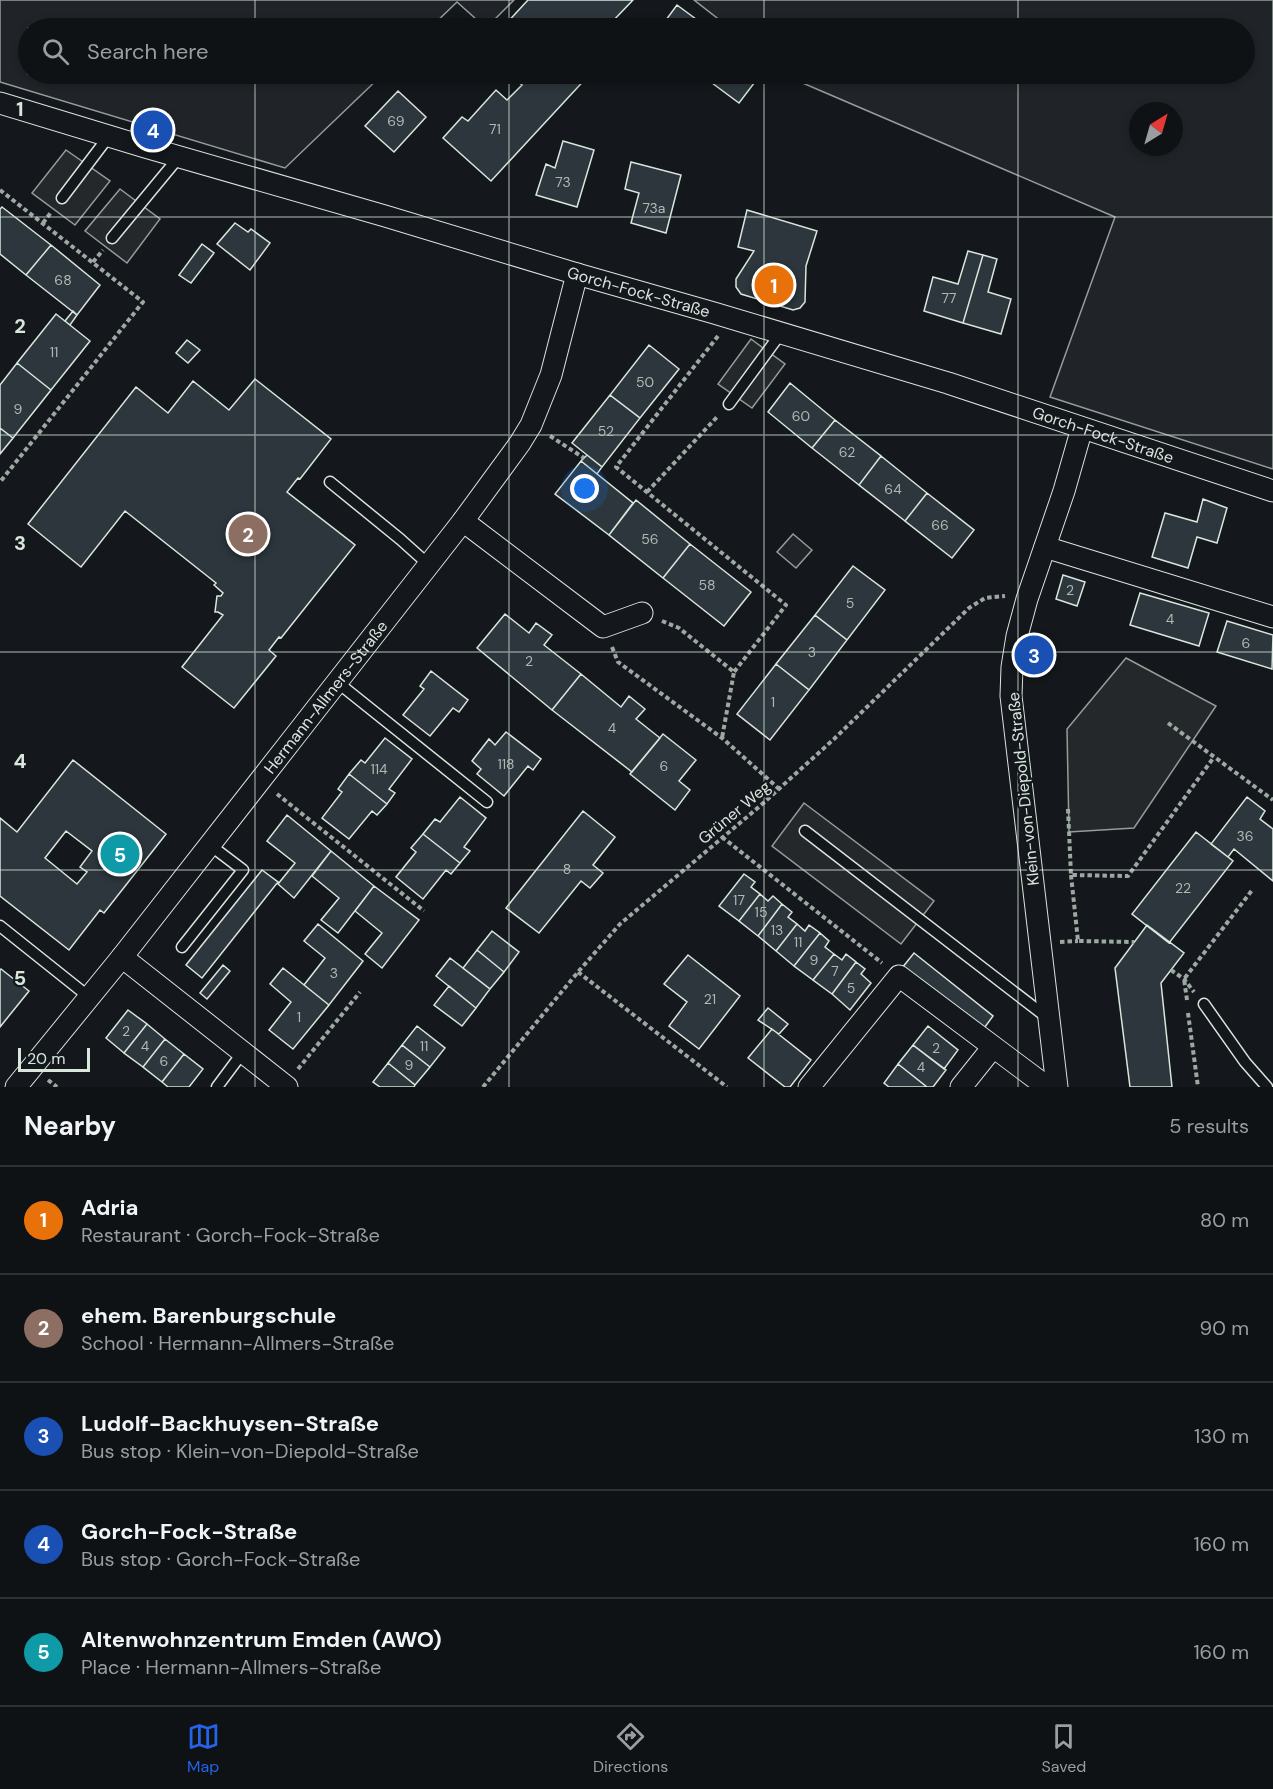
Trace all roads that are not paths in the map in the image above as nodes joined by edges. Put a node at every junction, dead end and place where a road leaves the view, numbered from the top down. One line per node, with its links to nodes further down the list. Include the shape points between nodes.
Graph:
1 (0, 103): 2 (street, Gorch-Fock-Straße)
2 (109, 136): 3 (street, Gorch-Fock-Straße); 4 (lane)
3 (179, 158): 5 (lane); 6 (street, Gorch-Fock-Straße)
4 (62, 198)
5 (112, 238)
6 (577, 274): 7 (street, Gorch-Fock-Straße); 12 (street, Hermann-Allmers-Straße, via 550,375 531,425)
7 (781, 333): 8 (lane); 9 (street, Gorch-Fock-Straße, via 948,382)
8 (729, 404)
9 (1082, 428): 11 (street, Gorch-Fock-Straße); 13 (street, Klein-von-Diepold-Straße)
10 (330, 482): 14 (lane)
11 (1273, 490)
12 (463, 521): 14 (street, Hermann-Allmers-Straße); 15 (street, via 603,627)
13 (1045, 547): 16 (street); 26 (street, Klein-von-Diepold-Straße, via 1017,636 1011,696)
14 (429, 566): 17 (street, Hermann-Allmers-Straße)
15 (642, 613)
16 (1273, 617)
17 (338, 682): 18 (lane); 20 (street, Hermann-Allmers-Straße)
18 (487, 802)
19 (804, 831): 26 (lane)
20 (210, 845): 22 (lane, via 243,870); 23 (street, Hermann-Allmers-Straße)
21 (0, 926): 24 (lane)
22 (182, 947)
23 (122, 957): 24 (street, Hermann-Allmers-Straße); 28 (street)
24 (89, 997): 30 (street, Hermann-Allmers-Straße)
25 (1204, 1004): 36 (lane)
26 (1049, 1019): 35 (street, Klein-von-Diepold-Straße)
27 (993, 1047): 32 (street, via 899,976); 33 (street); 34 (street)
28 (243, 1052): 29 (street); 31 (lane)
29 (286, 1086)
30 (16, 1087)
31 (217, 1087)
32 (809, 1087)
33 (961, 1087)
34 (1047, 1087)
35 (1057, 1087)
36 (1267, 1087)

